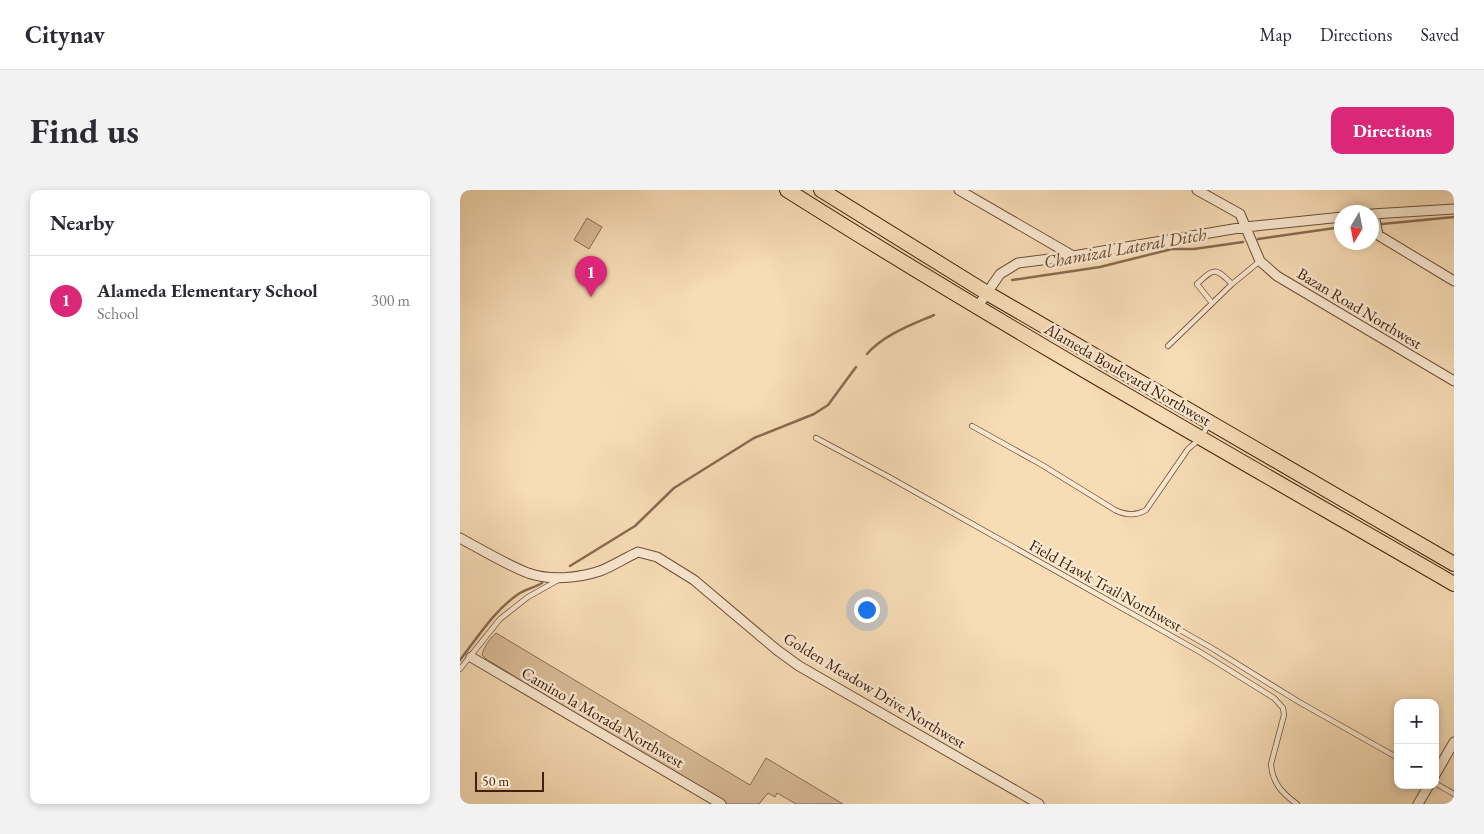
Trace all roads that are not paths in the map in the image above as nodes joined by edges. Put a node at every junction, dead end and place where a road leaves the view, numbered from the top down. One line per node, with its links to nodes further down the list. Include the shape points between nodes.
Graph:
1 (788, 190): 16 (main road, Alameda Boulevard Northwest, via 881,250)
2 (821, 190): 14 (main road, Alameda Boulevard Northwest)
3 (959, 190): 10 (street)
4 (1197, 190): 8 (street, via 1240,214)
5 (1454, 209): 6 (street)
6 (1379, 214)
7 (1334, 218): 8 (street)
8 (1244, 227): 10 (street); 11 (street)
9 (1379, 236): 12 (street)
10 (1074, 256): 14 (street, via 1018,263 1000,274)
11 (1260, 261): 13 (lane); 18 (street, Bazan Road Northwest, via 1277,276)
12 (1454, 281)
13 (1232, 284): 15 (lane); 15 (lane, via 1216,271 1210,272 1197,284)
14 (987, 293): 16 (street); 19 (main road, Alameda Boulevard Northwest)
15 (1212, 303): 17 (lane)
16 (978, 306): 22 (main road, Alameda Boulevard Northwest)
17 (1168, 346)
18 (1454, 381)
19 (1209, 422): 22 (lane); 24 (main road, Alameda Boulevard Northwest)
20 (972, 426): 22 (lane, via 1123,514 1139,514 1146,510 1188,449)
21 (816, 438): 38 (lane, Field Hawk Trail Northwest, via 1200,652 1274,698 1283,708 1284,715 1271,770 1284,795)
22 (1201, 438): 26 (main road, Alameda Boulevard Northwest)
23 (460, 538): 25 (street, Golden Meadow Drive Northwest, via 530,574)
24 (1454, 564)
25 (562, 577): 28 (lane, via 528,597 500,619); 37 (street, Golden Meadow Drive Northwest, via 577,577 601,570 638,552 657,557 694,580 786,658)
26 (1454, 584)
27 (1124, 596): 31 (lane)
28 (471, 657): 29 (lane); 36 (street, Camino la Morada Northwest)
29 (460, 669)
30 (1454, 742): 32 (street)
31 (1394, 756)
32 (1439, 767)
33 (1439, 785): 35 (lane)
34 (1427, 789): 39 (street)
35 (1454, 794)
36 (720, 804)
37 (1039, 804)
38 (1298, 804)
39 (1418, 804)

